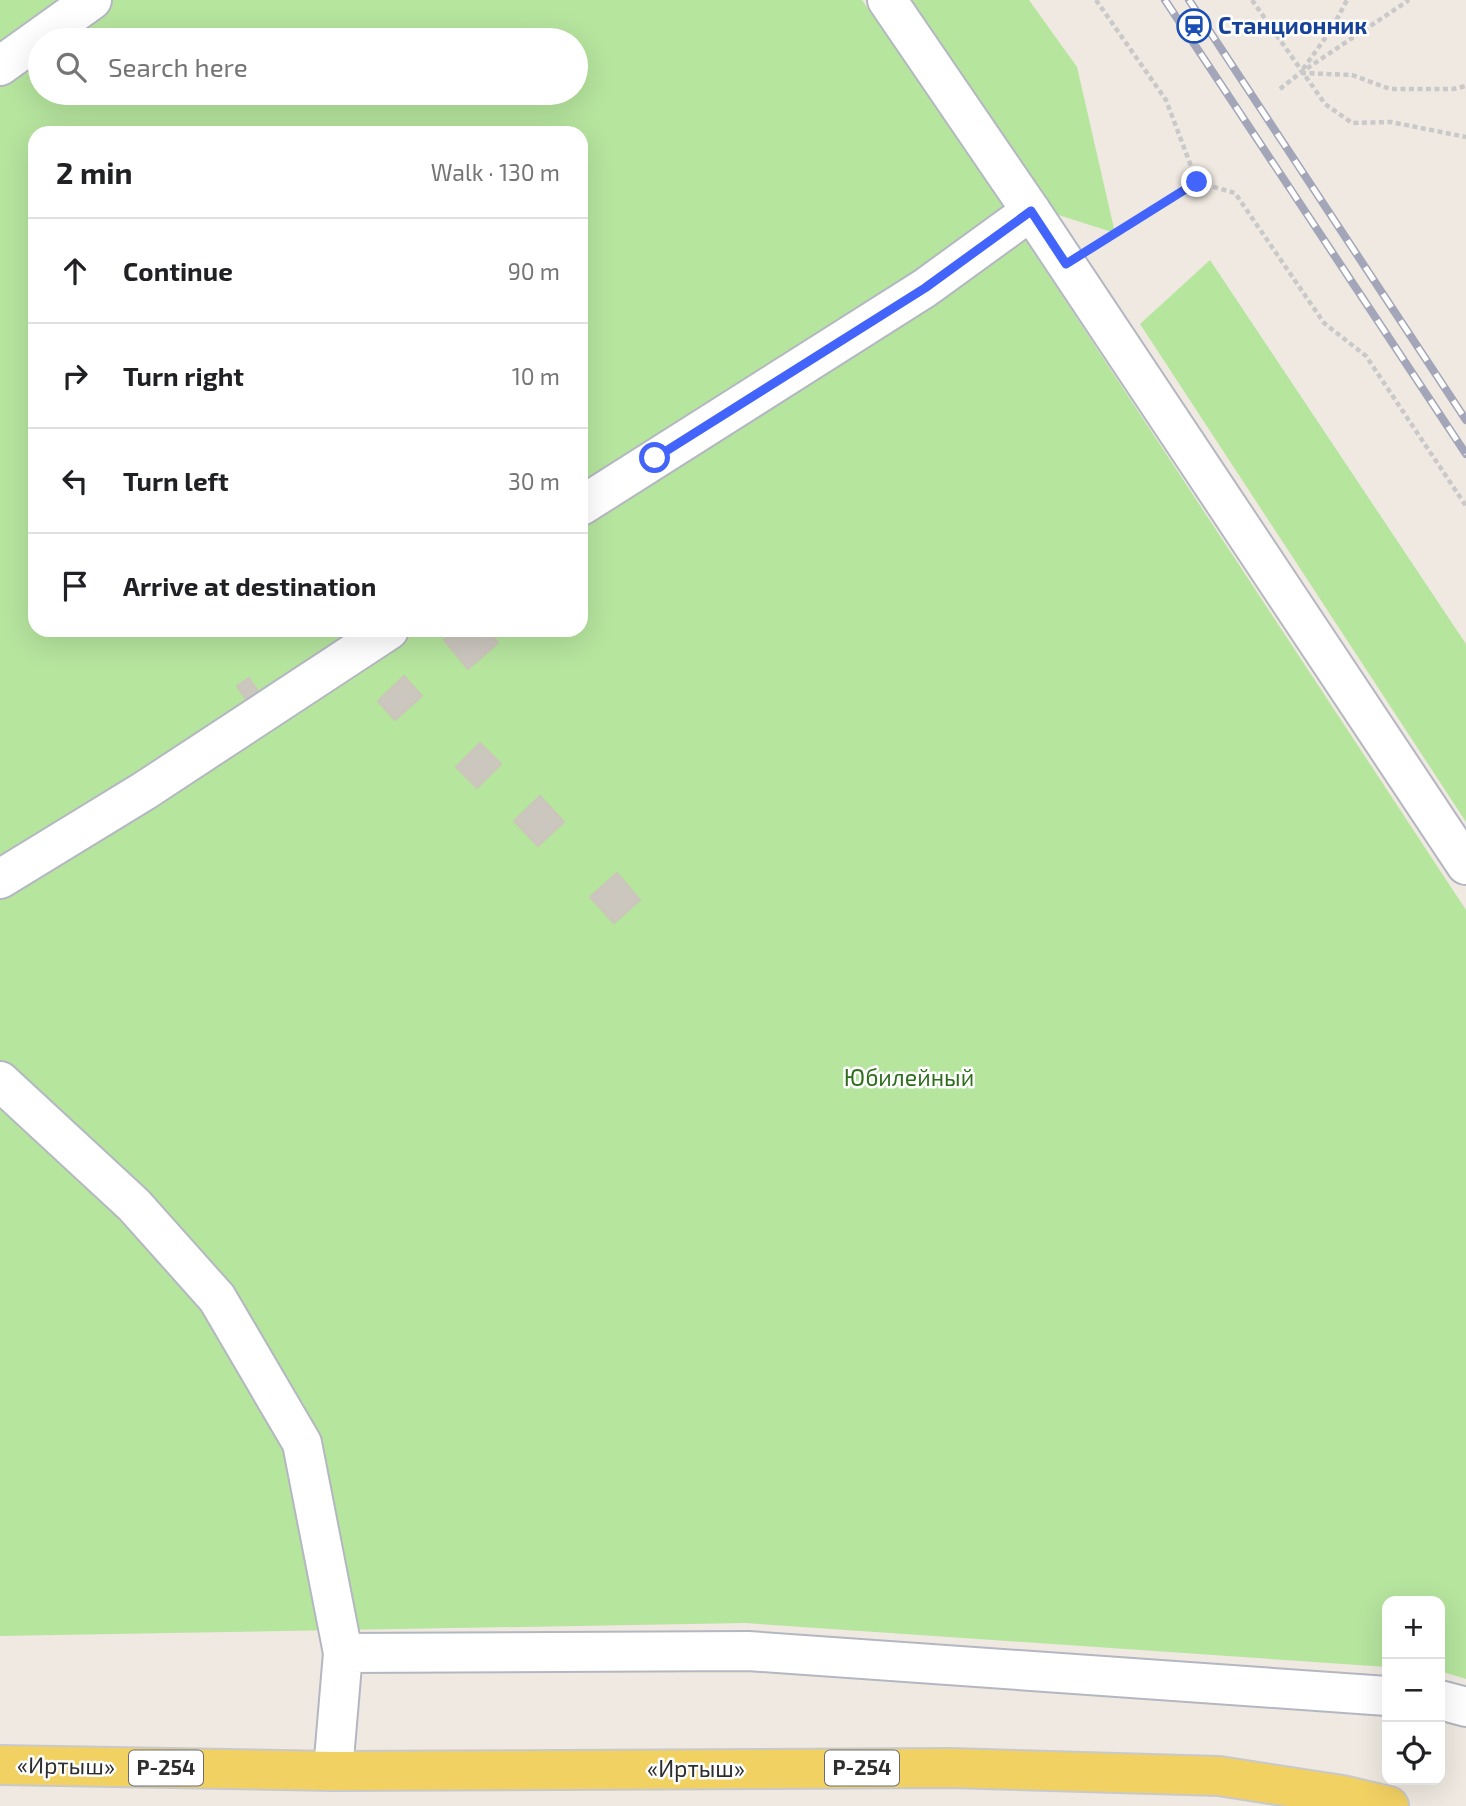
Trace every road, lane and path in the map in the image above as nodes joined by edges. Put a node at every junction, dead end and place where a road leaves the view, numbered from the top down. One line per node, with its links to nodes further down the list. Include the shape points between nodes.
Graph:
1 (92, 0): 7 (street)
2 (887, 0): 15 (street)
3 (1096, 0): 14 (path, via 1166,100)
4 (1251, 0): 10 (path)
5 (1348, 0): 10 (path)
6 (1409, 0): 10 (path)
7 (53, 28)
8 (28, 46): 9 (street)
9 (0, 66)
10 (1300, 73): 11 (path, via 1352,75 1390,89); 12 (path); 13 (path, via 1325,104 1352,122 1391,122)
11 (1466, 86)
12 (1280, 89)
13 (1466, 137)
14 (1197, 182): 16 (path); 18 (path, via 1235,192 1324,323 1366,356)
15 (1031, 211): 16 (street); 17 (street, via 925,288)
16 (1066, 264): 20 (street)
17 (588, 502)
18 (1466, 506)
19 (378, 637): 21 (street)
20 (1466, 865)
21 (0, 879)
22 (0, 1081): 23 (street, via 134,1205 217,1298 302,1443)
23 (343, 1653): 24 (street, via 748,1651); 28 (street)
24 (1382, 1696)
25 (1445, 1701): 26 (street)
26 (1466, 1707)
27 (0, 1765): 28 (main road, «Иртыш» / Р-254)
28 (333, 1771): 29 (main road, «Иртыш» / Р-254, via 950,1768 1219,1776)
29 (1389, 1806)

